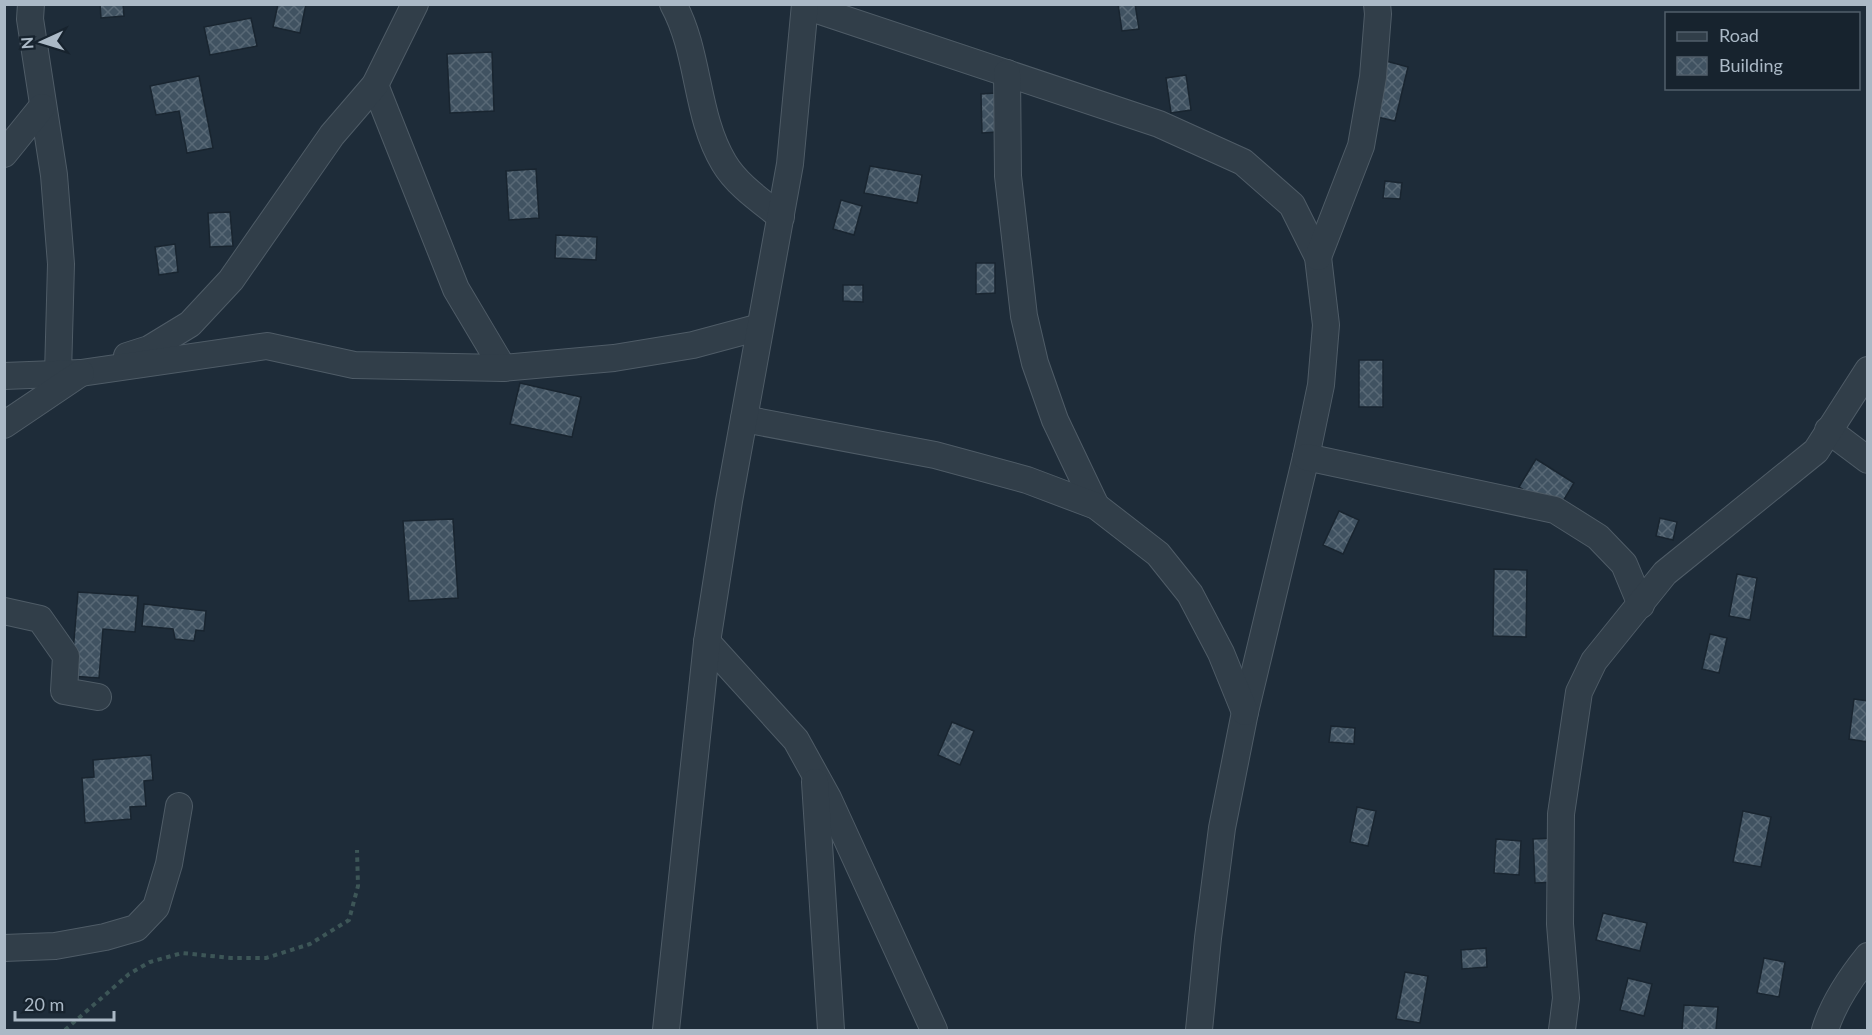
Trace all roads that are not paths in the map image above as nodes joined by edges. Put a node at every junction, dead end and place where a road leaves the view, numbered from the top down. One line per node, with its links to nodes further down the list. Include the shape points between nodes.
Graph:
1 (31, 4): 8 (street)
2 (415, 4): 7 (street)
3 (673, 4): 10 (street, via 724,163 743,186)
4 (1377, 4): 11 (street, via 1373,77 1361,146)
5 (805, 5): 6 (street); 10 (street)
6 (1007, 73): 11 (street, via 1159,124 1243,162 1292,205); 22 (street, via 1008,176 1024,316 1055,420)
7 (375, 85): 13 (street, via 456,289); 15 (street, via 332,135 231,280 190,324 149,349)
8 (42, 107): 9 (street); 15 (street, via 54,176)
9 (4, 153)
10 (781, 217): 12 (street)
11 (1318, 257): 20 (street, via 1326,325 1321,385)
12 (760, 327): 13 (street, via 693,345 614,358); 17 (street)
13 (503, 368): 15 (street, via 354,364 267,346)
14 (1868, 370): 19 (street)
15 (70, 373): 16 (street); 18 (street)
16 (4, 376)
17 (744, 419): 22 (street, via 935,454 1027,480); 25 (street)
18 (4, 425)
19 (1828, 429): 21 (street); 23 (street, via 1816,451 1665,573)
20 (1306, 457): 23 (street, via 1555,510 1598,537 1624,564); 27 (street)
21 (1868, 460)
22 (1096, 506): 27 (street, via 1158,554 1190,594 1221,653)
23 (1641, 605): 36 (street, via 1594,661 1579,692 1561,814 1560,924 1566,998)
24 (4, 611): 26 (street, via 40,618 66,656 64,691)
25 (708, 642): 28 (street, via 796,740); 32 (street)
26 (99, 697)
27 (1245, 712): 35 (street, via 1222,828)
28 (815, 773): 33 (street); 34 (street)
29 (179, 806): 30 (street, via 169,864 156,908 136,928 105,938 55,946)
30 (4, 948)
31 (1868, 956): 37 (street)
32 (666, 1030)
33 (831, 1030)
34 (934, 1030)
35 (1199, 1030)
36 (1562, 1030)
37 (1825, 1030)

